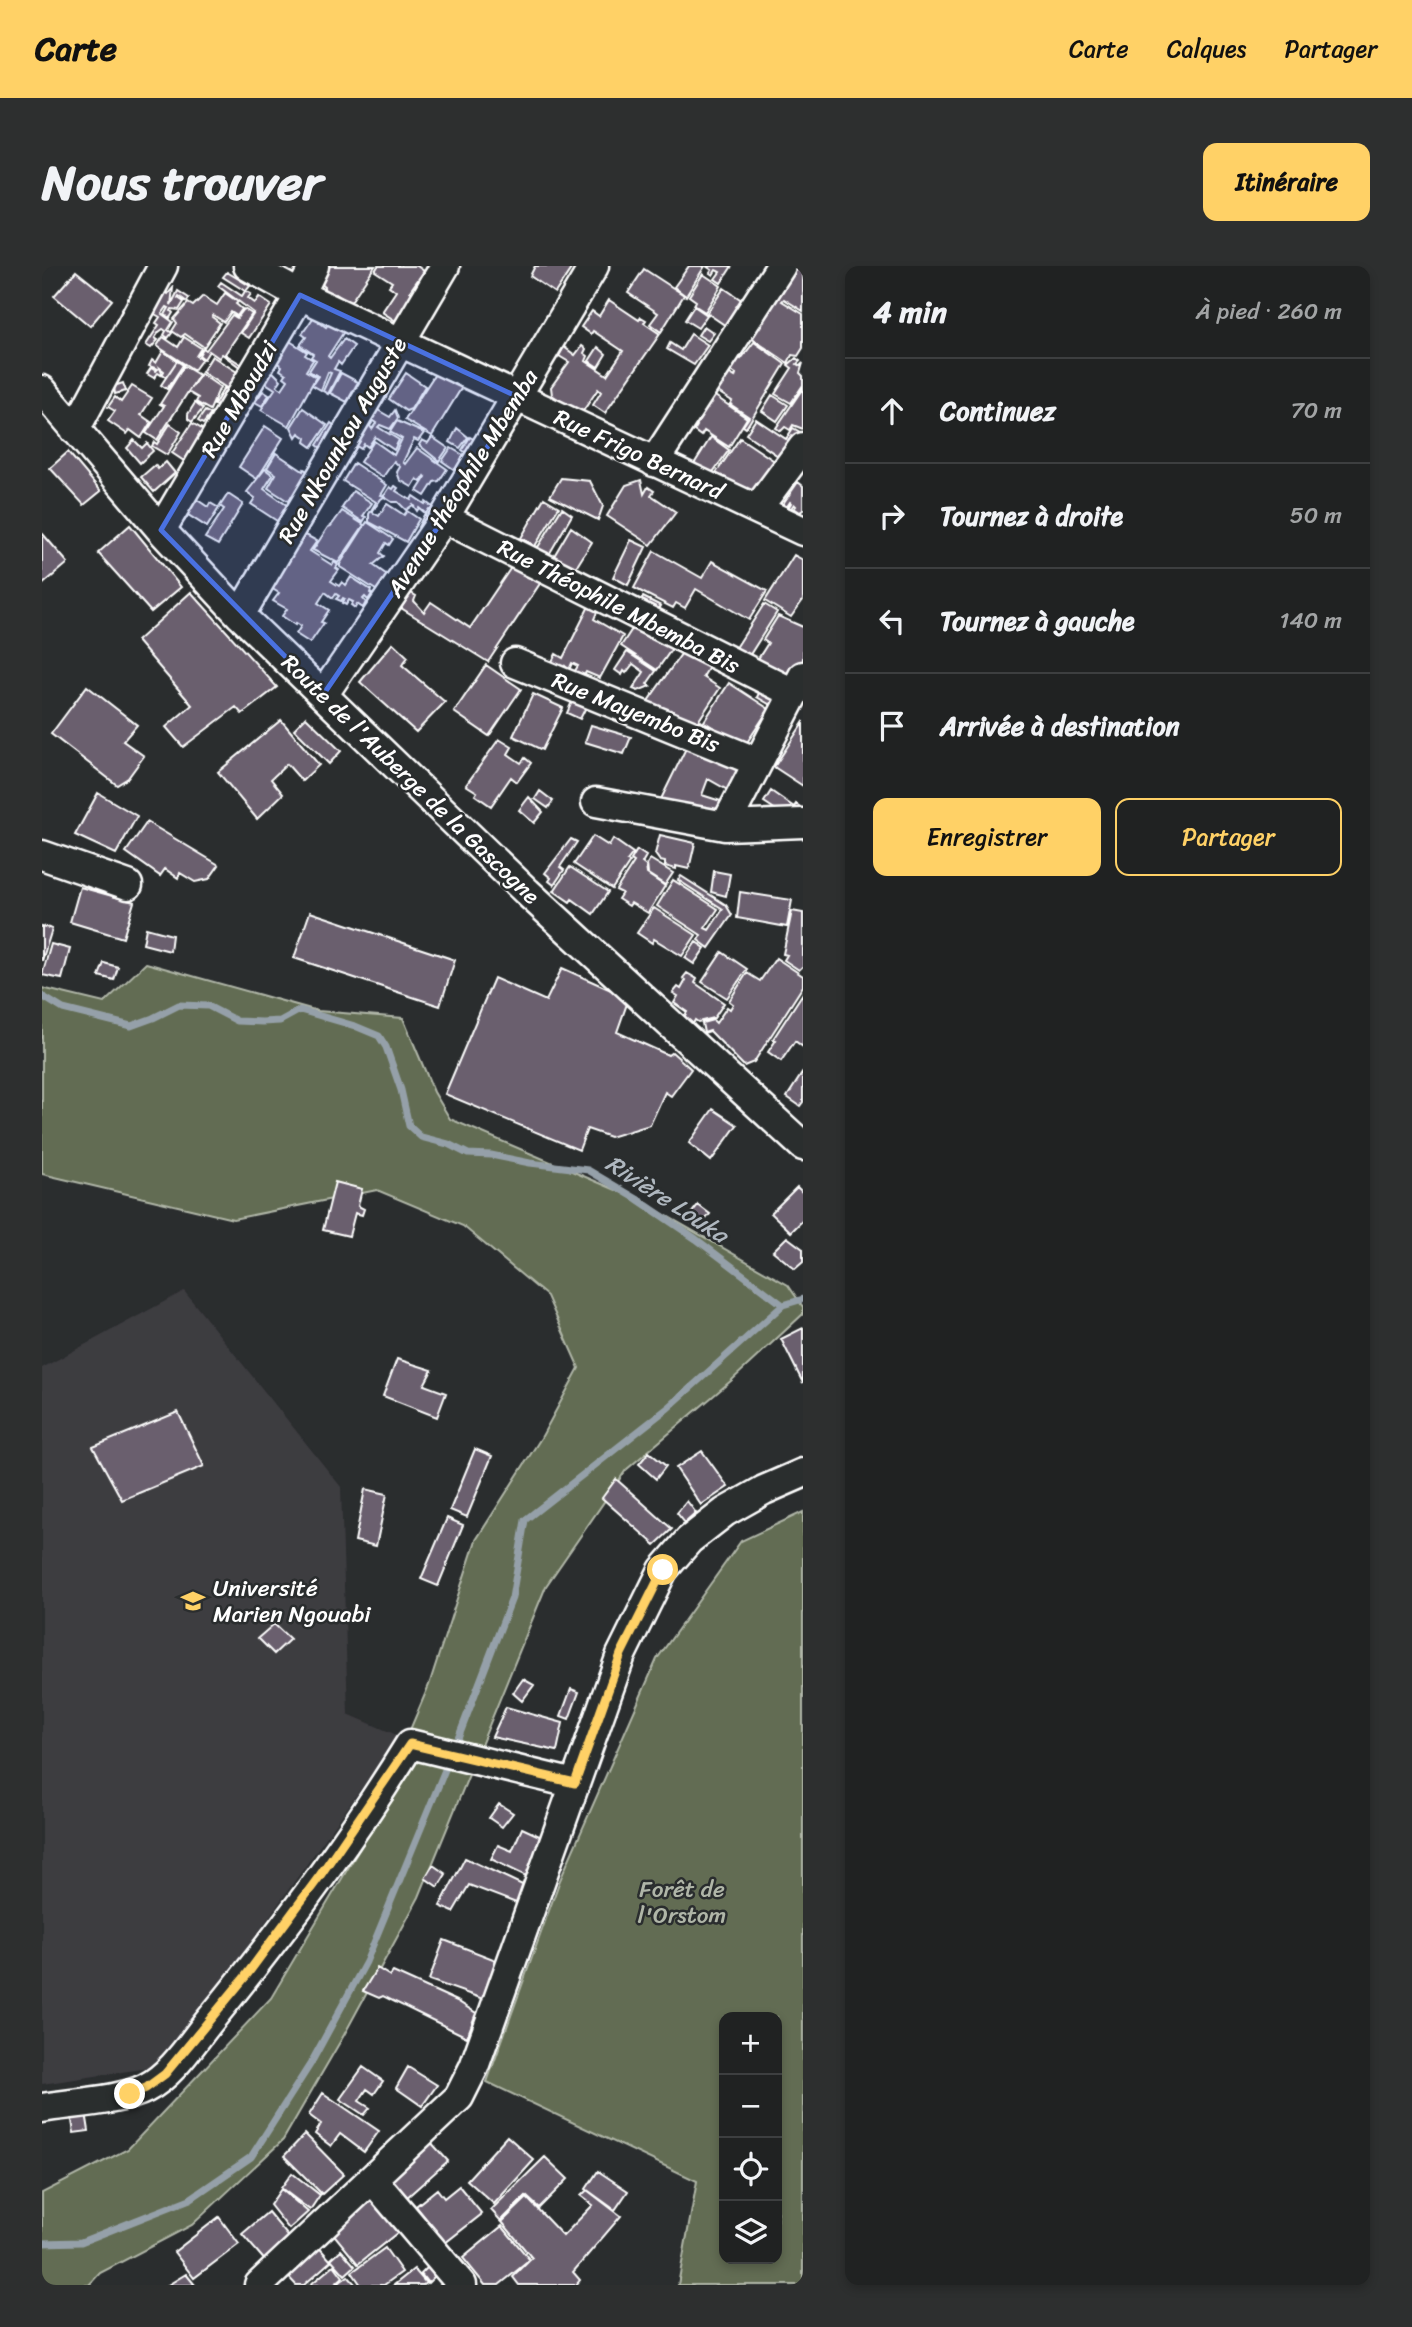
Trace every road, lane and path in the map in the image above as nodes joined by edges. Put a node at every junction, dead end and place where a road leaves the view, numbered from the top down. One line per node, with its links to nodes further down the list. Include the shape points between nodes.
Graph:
1 (163, 266): 11 (street)
2 (248, 266): 7 (street, Rue Frigo Bernard)
3 (314, 266): 7 (street, Rue Mboudzi)
4 (445, 266): 8 (street, Rue Nkounkou Auguste)
5 (594, 266): 10 (street, Avenue théophile Mbemba)
6 (781, 266): 13 (street)
7 (300, 295): 8 (street, Rue Frigo Bernard); 16 (street, Rue Mboudzi)
8 (400, 342): 10 (street, Rue Frigo Bernard); 18 (street, Rue Nkounkou Auguste)
9 (42, 390): 11 (street, Route de l'Auberge de la Gascogne)
10 (518, 397): 13 (street, Rue Frigo Bernard); 15 (street, Avenue théophile Mbemba)
11 (75, 430): 16 (street, Route de l'Auberge de la Gascogne)
12 (803, 447): 14 (street)
13 (654, 462): 14 (street, Rue Frigo Bernard)
14 (757, 509): 17 (street, Rue Frigo Bernard)
15 (444, 518): 20 (street, Rue Théophile Mbemba Bis); 21 (street, Avenue théophile Mbemba)
16 (161, 530): 18 (street, Route de l'Auberge de la Gascogne)
17 (803, 531)
18 (240, 615): 21 (street, Route de l'Auberge de la Gascogne)
19 (515, 663): 22 (street, Rue Mayembo Bis)
20 (798, 685): 22 (street)
21 (323, 695): 28 (street, Route de l'Auberge de la Gascogne, via 527,892)
22 (757, 762): 25 (street)
23 (596, 802): 25 (street)
24 (803, 823): 25 (street)
25 (725, 826)
26 (42, 855): 27 (street)
27 (128, 886)
28 (803, 1146)
29 (803, 1473): 30 (street, via 725,1512 689,1540 663,1570 621,1654)
30 (575, 1783): 31 (street, via 410,1744 245,1977 165,2074 130,2094); 32 (street, via 474,2067 459,2097)
31 (42, 2108)
32 (373, 2180): 33 (street); 34 (street)
33 (259, 2285)
34 (462, 2285)

